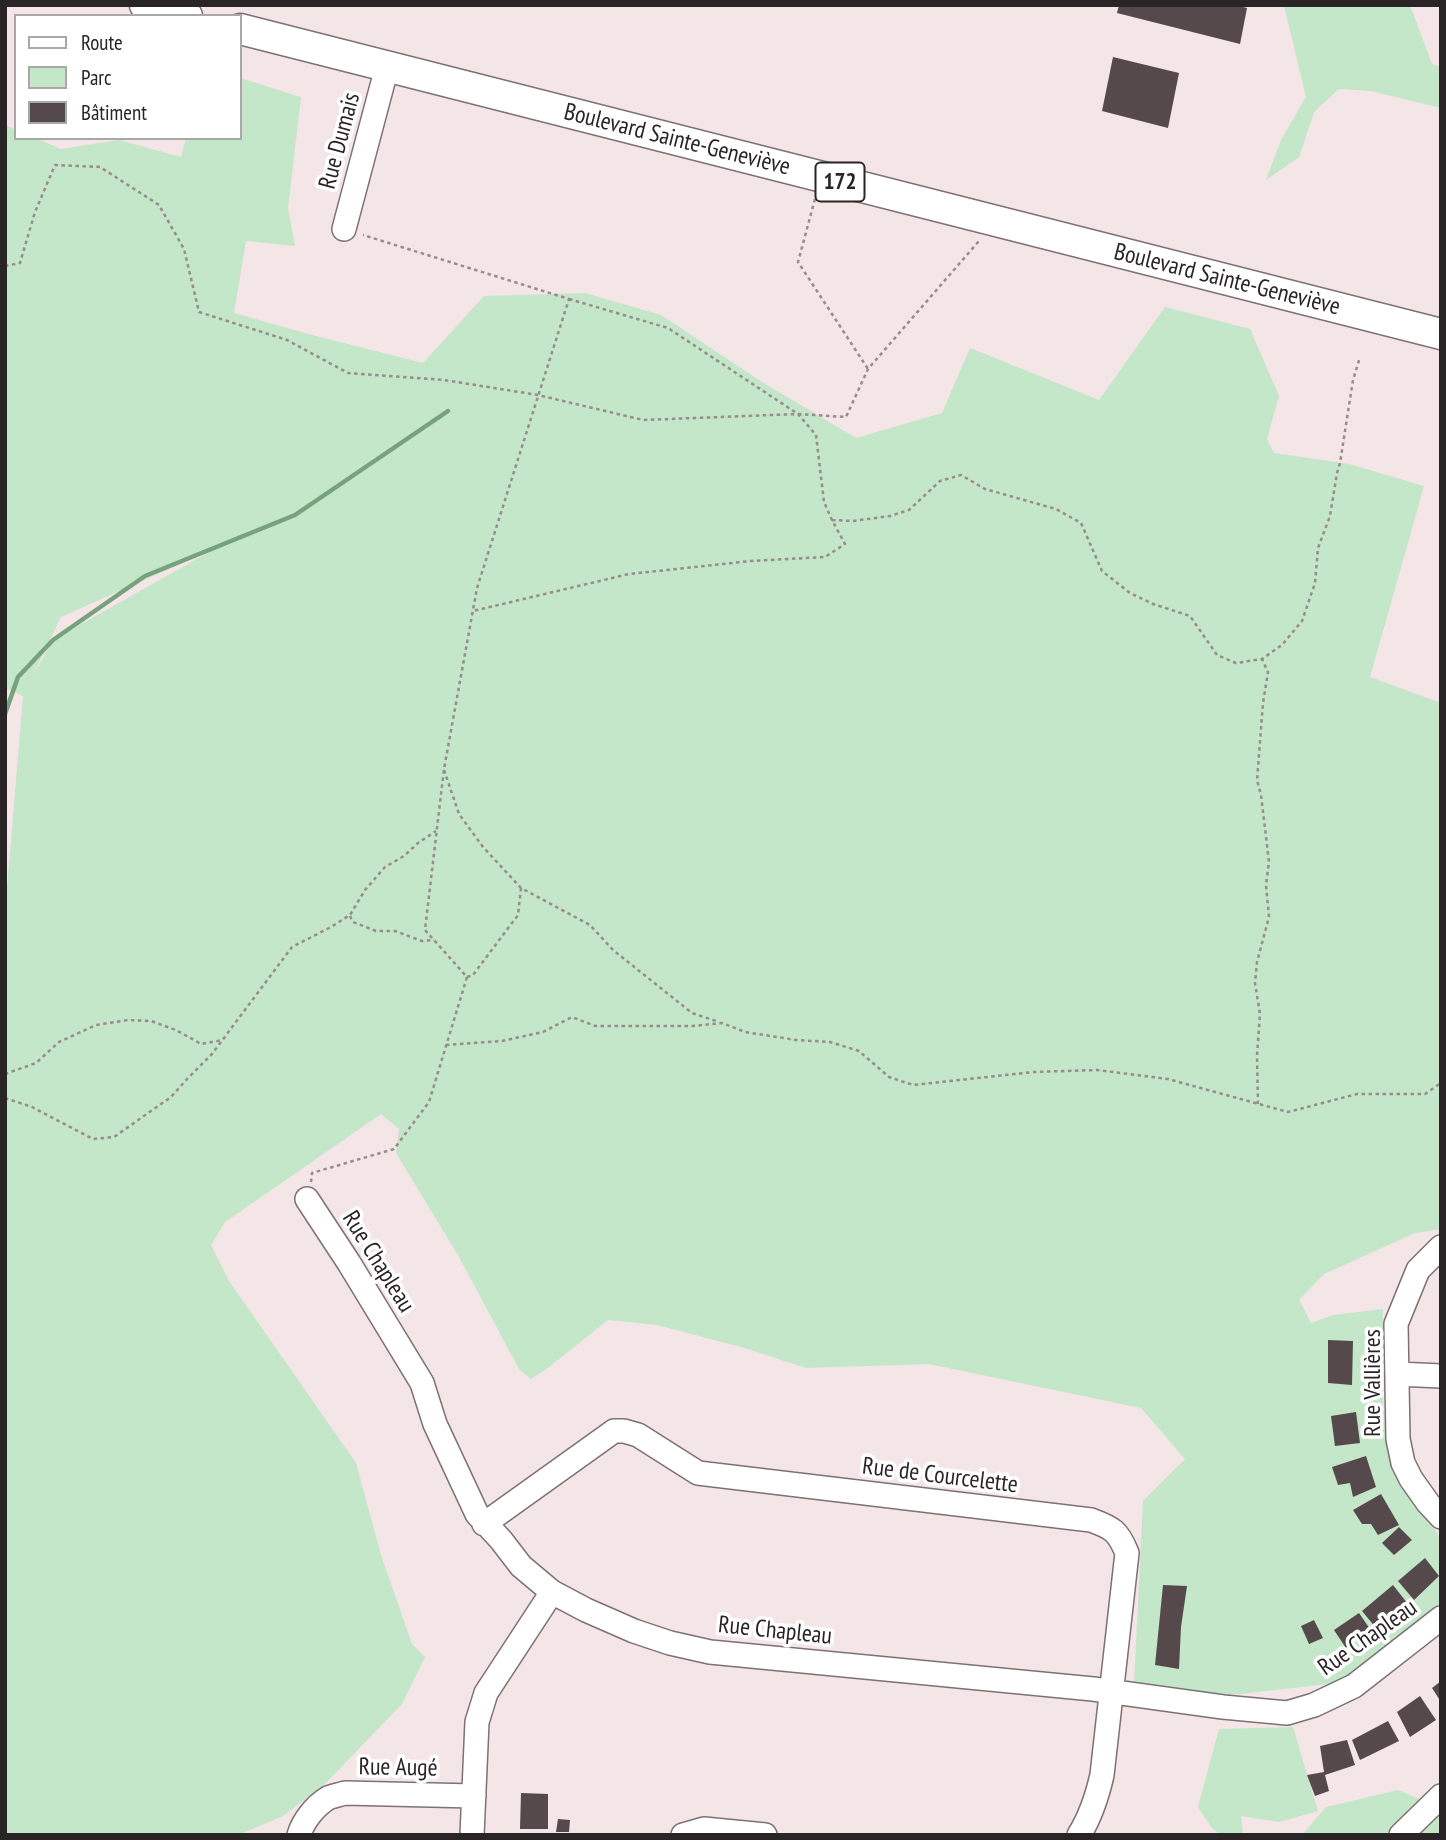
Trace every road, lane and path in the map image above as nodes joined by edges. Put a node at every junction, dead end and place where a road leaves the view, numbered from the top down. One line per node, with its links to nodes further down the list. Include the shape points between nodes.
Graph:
1 (145, 5): 2 (main road)
2 (179, 14)
3 (242, 30): 4 (main road, Boulevard Sainte-Geneviève / 172)
4 (387, 67): 5 (main road, Boulevard Sainte-Geneviève / 172); 7 (street, Rue Dumais)
5 (821, 177): 6 (main road, Boulevard Sainte-Geneviève / 172); 12 (path, via 798,261)
6 (996, 221): 10 (main road, Boulevard Sainte-Geneviève / 172); 12 (path)
7 (344, 229): 9 (path)
8 (5, 265): 13 (path, via 20,262 55,165 100,167 159,205 184,249 199,312 287,340 348,373 444,380)
9 (569, 299): 13 (path); 14 (path, via 668,328)
10 (1441, 334)
11 (1360, 357): 17 (path, via 1330,516 1318,548 1315,583 1302,621 1282,645)
12 (867, 369): 14 (path, via 846,417)
13 (538, 395): 14 (path, via 643,419); 16 (path)
14 (798, 414): 15 (path, via 816,435 824,502)
15 (832, 520): 16 (path, via 845,544 825,557 629,574); 17 (path, via 853,522 909,510 940,481 961,475 985,489 1056,509 1081,523 1102,571 1130,593 1190,616 1217,655 1236,663)
16 (472, 611): 18 (path)
17 (1262, 659): 30 (path, via 1268,671 1257,780 1269,862 1269,917 1255,983 1260,1014)
18 (444, 769): 19 (path); 20 (path, via 459,814)
19 (436, 831): 21 (path, via 385,867); 22 (path, via 425,930)
20 (522, 888): 23 (path, via 518,915); 24 (path, via 590,925 613,950 692,1013)
21 (350, 915): 22 (path, via 353,922 376,931); 25 (path, via 292,947)
22 (434, 940): 23 (path)
23 (467, 977): 26 (path)
24 (722, 1023): 26 (path, via 595,1026 572,1017 543,1032); 30 (path, via 746,1032 830,1042 859,1051 889,1077 913,1086 1033,1072 1097,1070 1168,1079)
25 (223, 1040): 27 (path, via 201,1044 151,1021 128,1020 96,1025 59,1042 36,1063); 29 (path, via 171,1097 114,1137 93,1139)
26 (446, 1045): 31 (path, via 429,1102 394,1149 312,1173)
27 (5, 1074)
28 (1441, 1083): 30 (path, via 1425,1094 1357,1094 1288,1112)
29 (5, 1098)
30 (1258, 1104)
31 (307, 1199): 36 (street, Rue Chapleau, via 422,1383 440,1435)
32 (1440, 1248): 33 (street, Rue Vallières, via 1418,1269 1396,1324)
33 (1397, 1374): 34 (street); 35 (street, Rue Vallières, via 1403,1462)
34 (1441, 1376)
35 (1441, 1517)
36 (484, 1524): 37 (street, Rue Chapleau, via 521,1566); 39 (street, Rue de Courcelette, via 614,1431 638,1435 698,1473 1091,1520 1120,1536 1127,1553)
37 (552, 1592): 39 (street, Rue Chapleau, via 634,1631 710,1652); 40 (street, via 486,1693 477,1722)
38 (1441, 1618): 39 (street, Rue Chapleau, via 1354,1686 1287,1713)
39 (1110, 1691): 46 (street, Rue de Courcelette, via 1102,1775)
40 (474, 1796): 42 (street, Rue Augé, via 345,1793 328,1798 302,1825); 43 (street)
41 (1441, 1796): 47 (street)
42 (299, 1835)
43 (472, 1835)
44 (683, 1835): 45 (street, via 704,1829)
45 (765, 1835)
46 (1079, 1835)
47 (1401, 1835)

